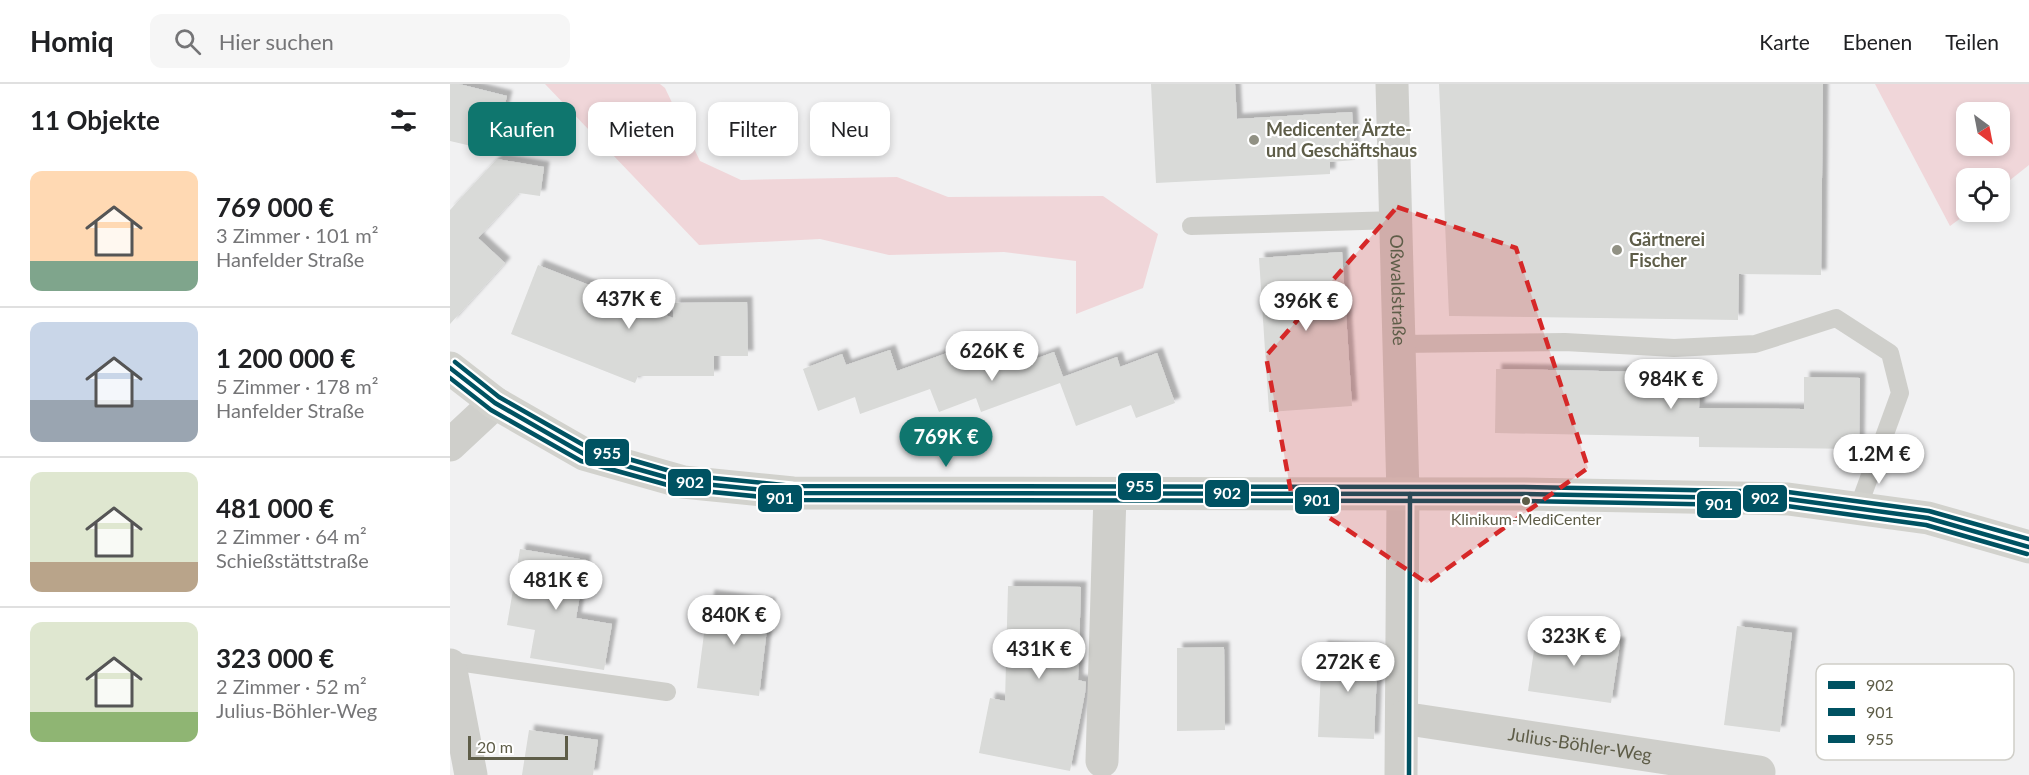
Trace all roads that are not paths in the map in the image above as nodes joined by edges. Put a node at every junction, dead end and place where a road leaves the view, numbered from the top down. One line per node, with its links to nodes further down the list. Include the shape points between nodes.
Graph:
1 (1392, 84): 2 (street, Oßwaldstraße)
2 (1396, 220): 3 (lane); 4 (street, Oßwaldstraße)
3 (1191, 226)
4 (1399, 344): 9 (street, Oßwaldstraße); 10 (lane, via 1564,342 1674,348 1755,344 1836,318 1890,353 1900,393)
5 (450, 368): 6 (street)
6 (495, 403): 7 (street); 8 (street, via 584,454 683,483 793,493)
7 (450, 445)
8 (1110, 494): 9 (street); 15 (street)
9 (1403, 494): 10 (street, via 1788,499); 14 (street, Oßwaldstraße)
10 (1858, 508): 11 (street, via 1929,518)
11 (2029, 547)
12 (450, 663): 13 (lane); 17 (street)
13 (667, 692)
14 (1402, 718): 16 (street, Julius-Böhler-Weg); 18 (street, Oßwaldstraße)
15 (1102, 761)
16 (1760, 772)
17 (471, 775)
18 (1401, 775)

